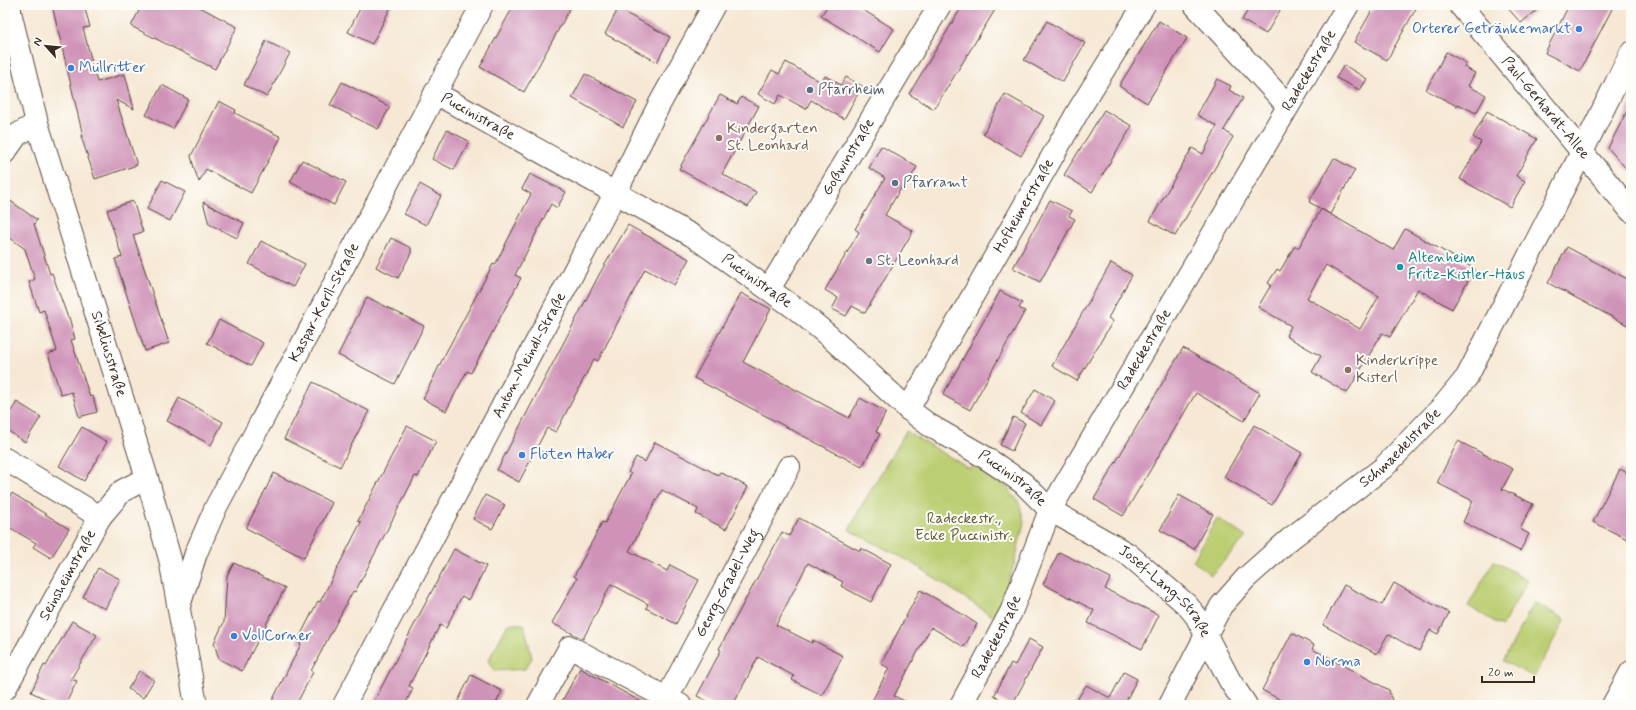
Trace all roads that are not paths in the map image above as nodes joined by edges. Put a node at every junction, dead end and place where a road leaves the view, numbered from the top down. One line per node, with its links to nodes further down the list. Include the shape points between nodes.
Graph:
1 (10, 5): 12 (street, Sibeliusstraße)
2 (482, 5): 10 (street, Kaspar-Kerll-Straße)
3 (714, 5): 15 (street, Anton-Meindl-Straße, via 659,105)
4 (940, 5): 17 (street, Goßwinstraße)
5 (1144, 5): 18 (street, Hofheimerstraße, via 1080,108)
6 (1195, 5): 11 (street)
7 (1348, 5): 11 (street, Radeckestraße)
8 (1460, 5): 14 (street, Paul-Gerhardt-Allee)
9 (1631, 53): 14 (street, Schmaedelstraße)
10 (435, 93): 15 (street, Puccinistraße); 24 (street, Kaspar-Kerll-Straße, via 216,507 196,553)
11 (1288, 106): 22 (street, Radeckestraße)
12 (37, 122): 13 (street, via 17,134); 21 (street, Sibeliusstraße)
13 (5, 152)
14 (1582, 152): 16 (street, Paul-Gerhardt-Allee); 25 (street, Schmaedelstraße, via 1480,354 1463,382 1383,468 1290,539 1246,578 1220,606)
15 (616, 192): 17 (street, Puccinistraße, via 693,236); 31 (street, Anton-Meindl-Straße)
16 (1631, 211)
17 (769, 289): 18 (street, Puccinistraße, via 830,337)
18 (908, 410): 22 (street, Puccinistraße, via 1023,483)
19 (5, 459): 23 (street)
20 (789, 467): 28 (street, Georg-Gradel-Weg)
21 (147, 478): 23 (street, Seinsheimstraße, via 122,491); 24 (street, Sibeliusstraße, via 170,559)
22 (1050, 510): 25 (street, Josef-Lang-Straße, via 1128,554 1187,605 1196,616); 32 (street, Radeckestraße, via 1011,612)
23 (100, 517): 27 (street, Seinsheimstraße)
24 (179, 605): 30 (street, Sibeliusstraße)
25 (1206, 637): 33 (street, Schmaedelstraße); 34 (street, Josef-Lang-Straße)
26 (1631, 672): 35 (street)
27 (5, 689)
28 (674, 702): 29 (street, Georg-Gradel-Weg, via 570,647)
29 (539, 703)
30 (196, 705)
31 (344, 705)
32 (961, 705)
33 (1170, 705)
34 (1246, 705)
35 (1613, 705)

